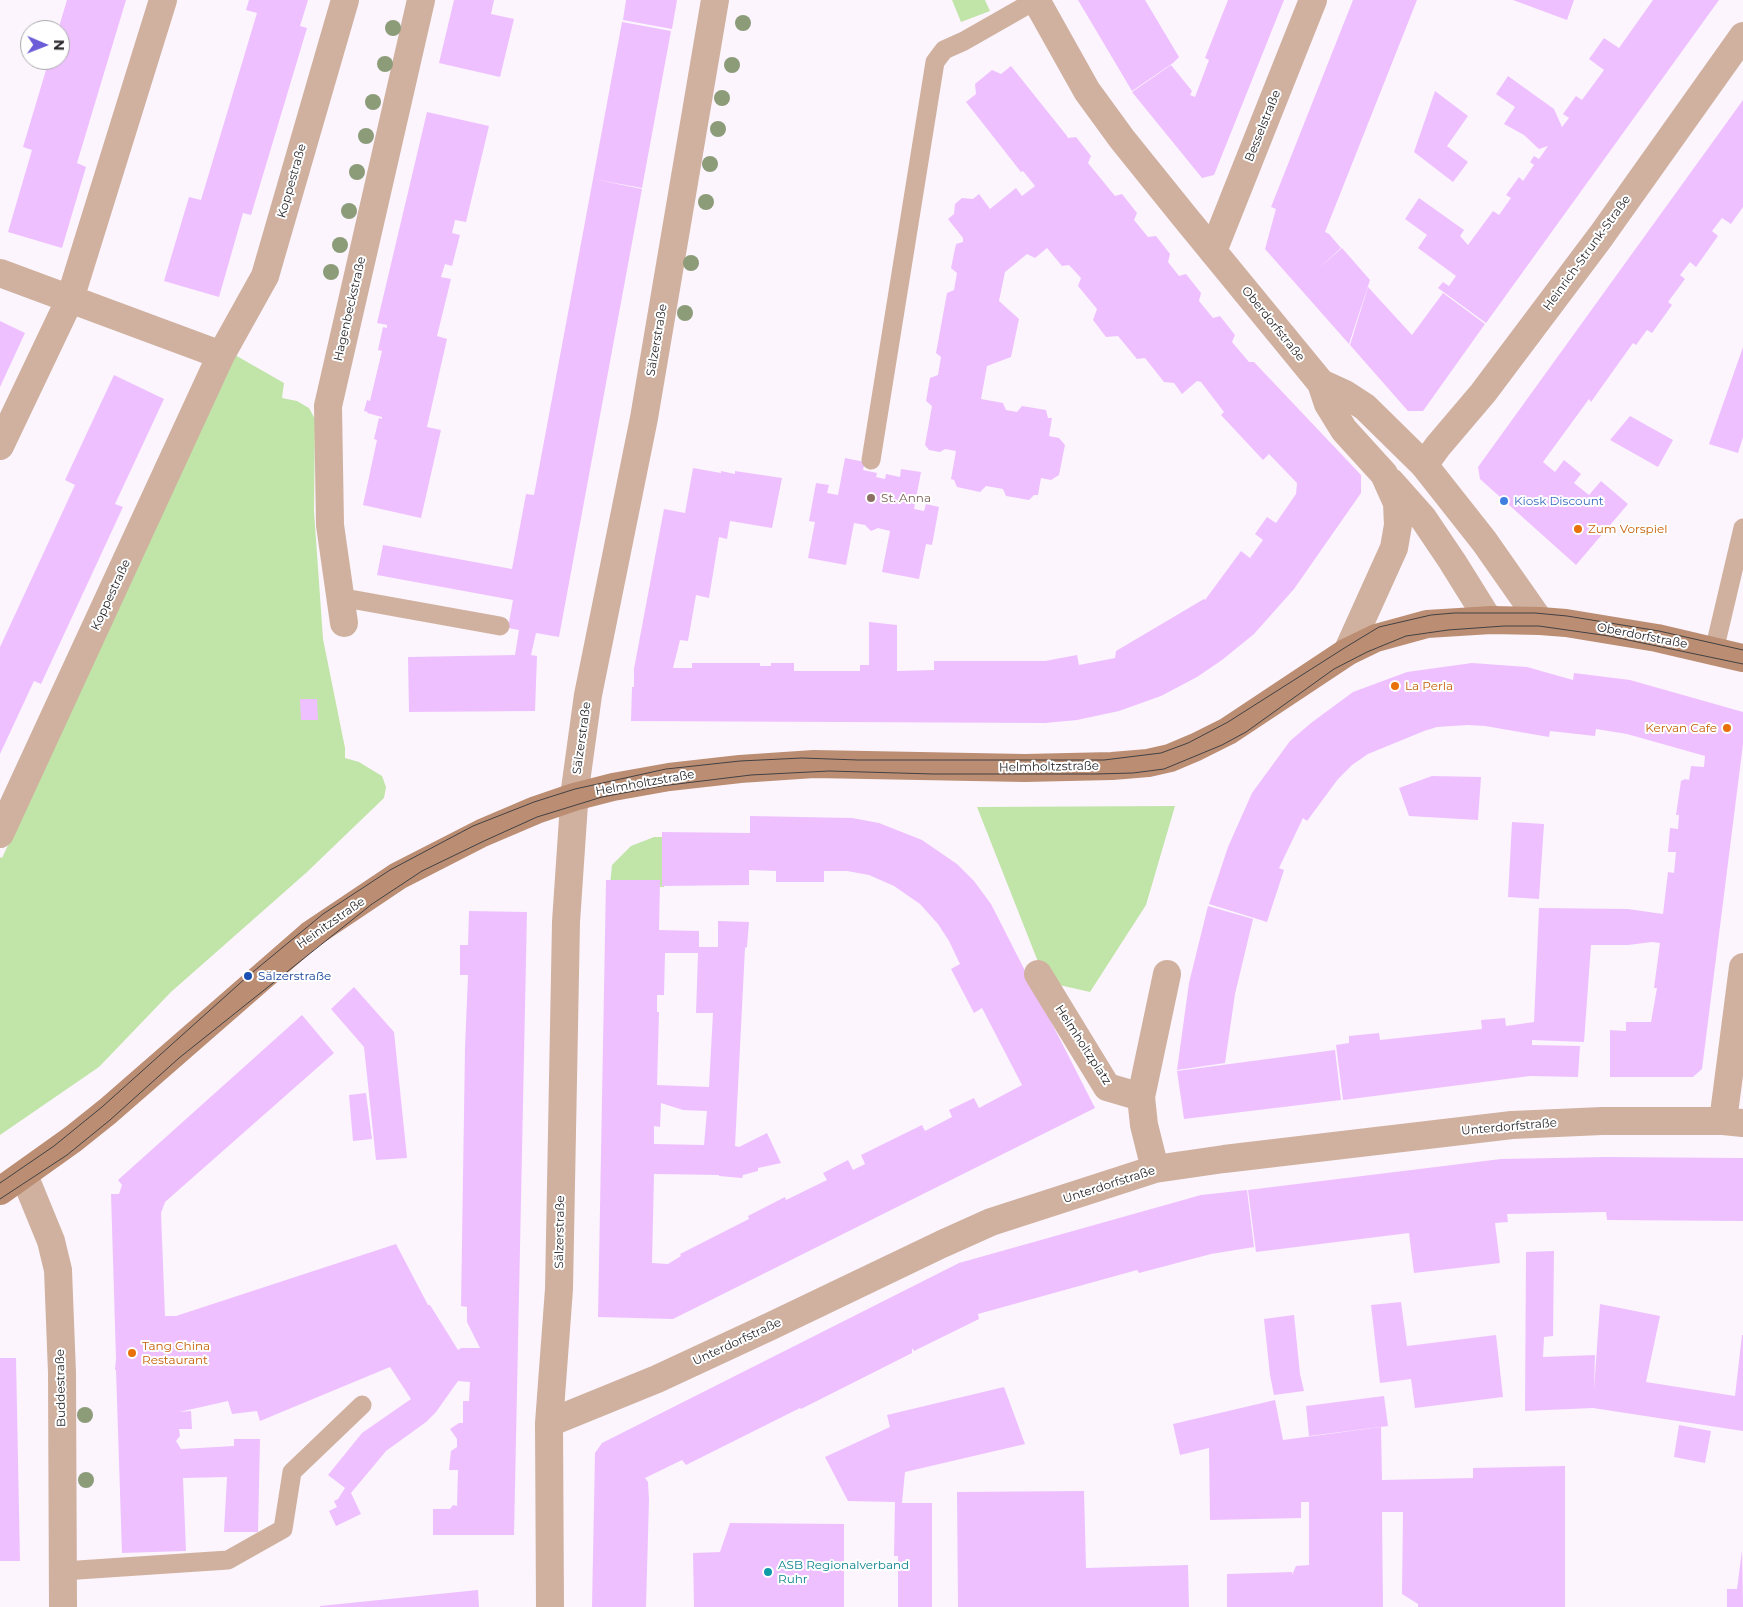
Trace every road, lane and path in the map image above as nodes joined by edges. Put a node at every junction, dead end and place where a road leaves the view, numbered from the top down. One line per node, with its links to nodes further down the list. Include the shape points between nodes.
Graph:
1 (163, 0): 10 (street)
2 (345, 0): 11 (street, Koppestraße, via 265,276)
3 (421, 0): 18 (street, Hagenbeckstraße, via 328,406 330,525)
4 (715, 0): 25 (street, Sälzerstraße, via 644,418 588,695)
5 (1036, 0): 8 (street, Oberdorfstraße, via 1087,90); 14 (lane, via 944,50 935,62 912,169)
6 (1313, 0): 8 (street, Besselstraße)
7 (1743, 36): 15 (street, Heinrich-Strunk-Straße, via 1601,236 1484,393)
8 (1212, 251): 12 (street, Oberdorfstraße)
9 (0, 273): 10 (street)
10 (70, 300): 11 (street); 13 (street)
11 (221, 355): 26 (street, Koppestraße)
12 (1321, 383): 15 (street, Oberdorfstraße, via 1365,407); 16 (street, via 1328,404 1344,430)
13 (0, 446)
14 (871, 460)
15 (1424, 465): 20 (street, Oberdorfstraße, via 1484,541)
16 (1384, 474): 19 (street, via 1423,518); 23 (street, via 1397,502 1394,548)
17 (1743, 528): 22 (lane)
18 (342, 610): 21 (lane)
19 (1491, 620): 20 (main road, Oberdorfstraße); 23 (main road, Helmholtzstraße, via 1412,627 1376,638)
20 (1540, 621): 22 (main road, Oberdorfstraße, via 1611,630)
21 (500, 626)
22 (1714, 651): 24 (main road, Oberdorfstraße)
23 (1348, 652): 25 (main road, Helmholtzstraße, via 1228,731 1170,758 1148,763 1025,768 814,764 669,777)
24 (1743, 658)
25 (574, 797): 33 (main road, Heinitzstraße, via 482,833 398,876 310,935 108,1112); 36 (street, Sälzerstraße, via 566,922 559,1289)
26 (0, 834)
27 (1743, 967): 31 (street)
28 (1038, 974): 30 (street, Helmholtzplatz, via 1107,1087)
29 (1167, 974): 30 (street)
30 (1141, 1097): 32 (street)
31 (1733, 1122): 32 (street, Unterdorfstraße, via 1602,1121 1512,1125)
32 (1155, 1169): 36 (street, Unterdorfstraße, via 991,1222 656,1379)
33 (24, 1175): 34 (main road, Heinitzstraße); 37 (street, Buddestraße, via 51,1241 58,1270)
34 (0, 1191)
35 (362, 1405): 37 (lane, via 292,1472 284,1530 228,1560)
36 (549, 1423): 39 (street, Sälzerstraße)
37 (63, 1571): 38 (street, Buddestraße)
38 (63, 1607)
39 (550, 1607)

